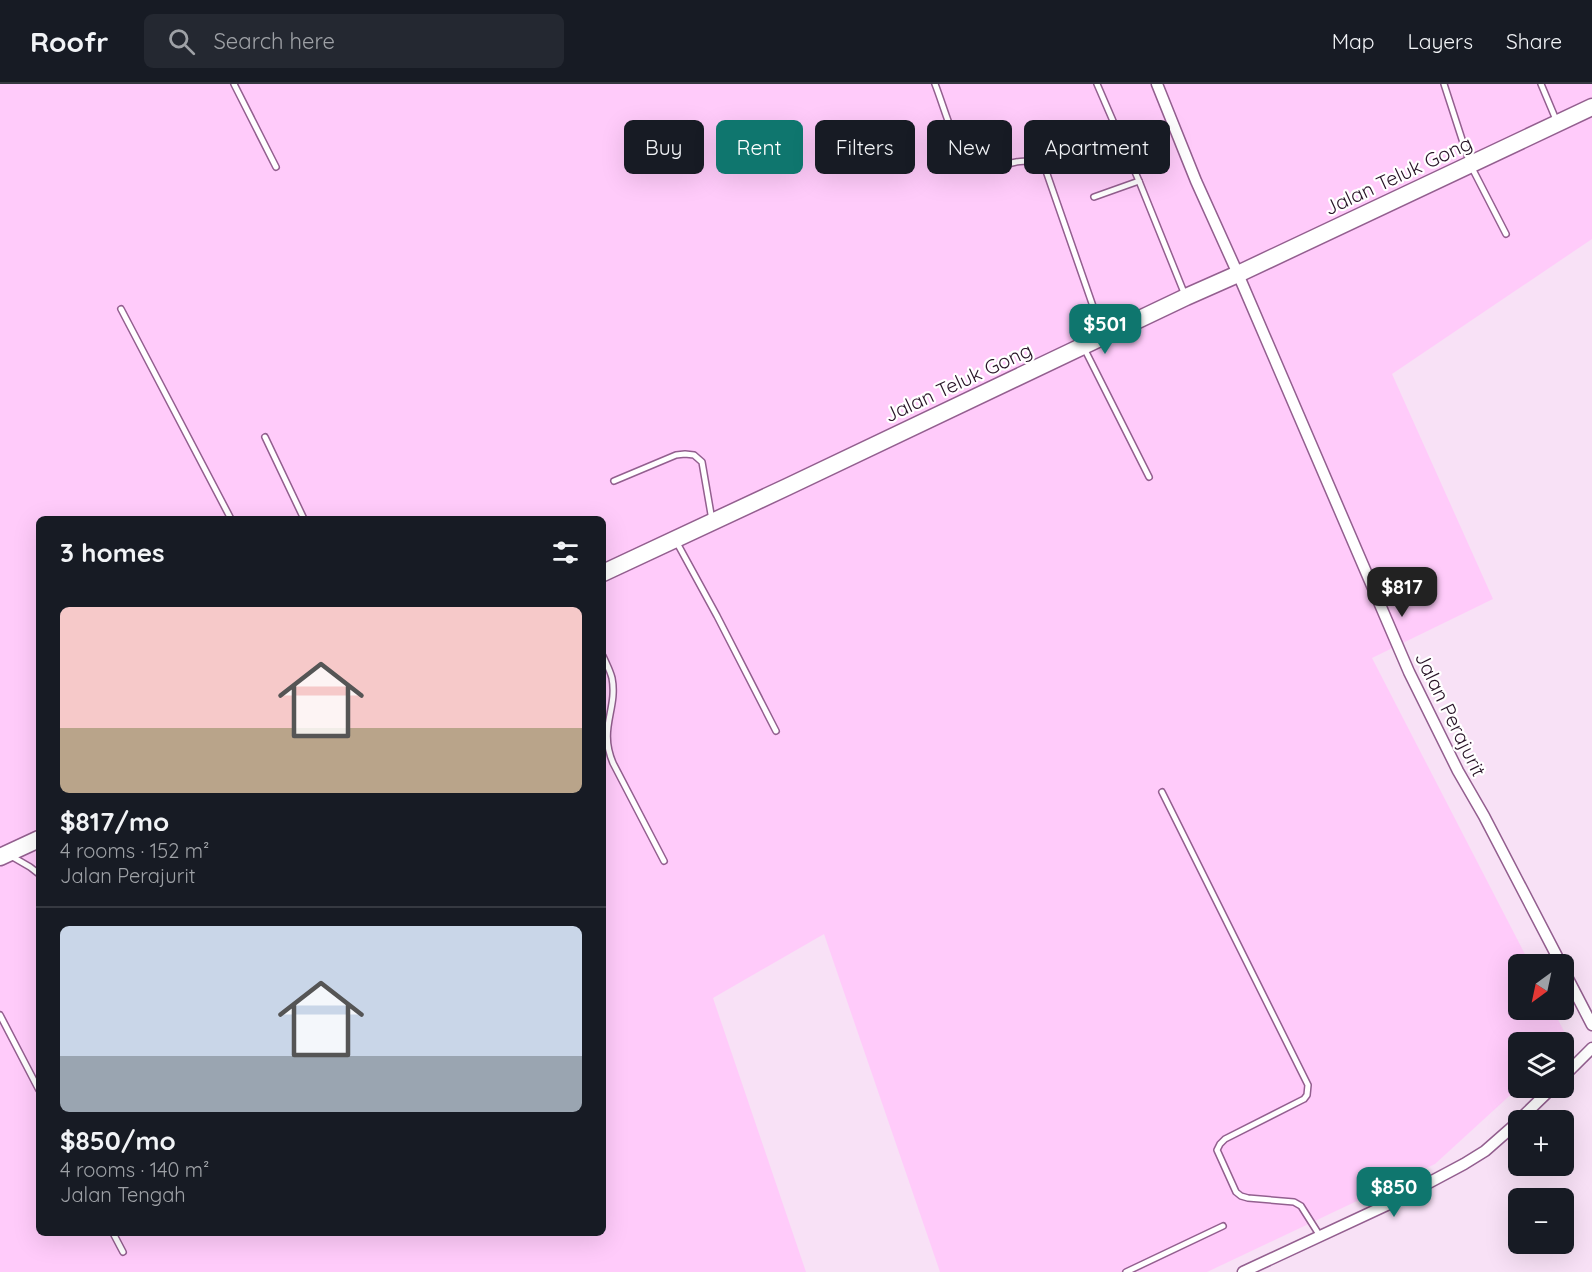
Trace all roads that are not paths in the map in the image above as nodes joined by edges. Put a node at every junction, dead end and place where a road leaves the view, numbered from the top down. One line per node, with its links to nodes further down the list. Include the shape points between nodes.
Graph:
1 (234, 84): 10 (lane)
2 (935, 84): 17 (lane, via 958,145 974,167 985,170 1020,160 1046,171)
3 (1097, 84): 11 (lane)
4 (1157, 84): 14 (street, Jalan Perajurit)
5 (1444, 84): 9 (lane)
6 (1541, 84): 8 (lane)
7 (1592, 107): 8 (street, Jalan Teluk Gong)
8 (1557, 123): 9 (street, Jalan Teluk Gong)
9 (1470, 164): 13 (lane); 14 (street, Jalan Teluk Gong)
10 (276, 167)
11 (1139, 181): 12 (lane); 15 (lane)
12 (1094, 197)
13 (1506, 234)
14 (1238, 274): 15 (street, Jalan Teluk Gong); 36 (street, Jalan Perajurit, via 1414,683)
15 (1186, 297): 17 (street, Jalan Teluk Gong)
16 (121, 309): 22 (lane)
17 (1104, 336): 18 (street, Jalan Teluk Gong)
18 (1083, 346): 20 (lane); 24 (street, Jalan Teluk Gong)
19 (265, 437): 23 (lane)
20 (1149, 477)
21 (614, 481): 24 (lane, via 676,455 694,455 702,462)
22 (229, 516)
23 (303, 516)
24 (713, 521): 25 (street, Jalan Teluk Gong)
25 (676, 539): 26 (street, Jalan Teluk Gong); 28 (lane)
26 (606, 572)
27 (606, 664): 29 (lane, via 612,687)
28 (776, 731)
29 (606, 732)
30 (606, 732): 34 (lane, via 613,763)
31 (1162, 792): 48 (lane, via 1308,1086 1304,1099 1226,1139 1218,1150 1236,1192 1248,1198 1294,1202 1301,1206)
32 (36, 840): 33 (street)
33 (4, 856): 35 (lane)
34 (664, 861)
35 (36, 872)
36 (1556, 954)
37 (1574, 990): 39 (street)
38 (0, 1015): 42 (lane)
39 (1592, 1025)
40 (1592, 1048): 41 (street)
41 (1574, 1066)
42 (36, 1084)
43 (1542, 1098): 44 (street)
44 (1530, 1110)
45 (1508, 1131): 48 (street, via 1464,1164)
46 (1222, 1226): 50 (lane)
47 (115, 1236): 49 (lane)
48 (1320, 1236): 51 (street)
49 (123, 1252)
50 (1126, 1272)
51 (1243, 1272)

